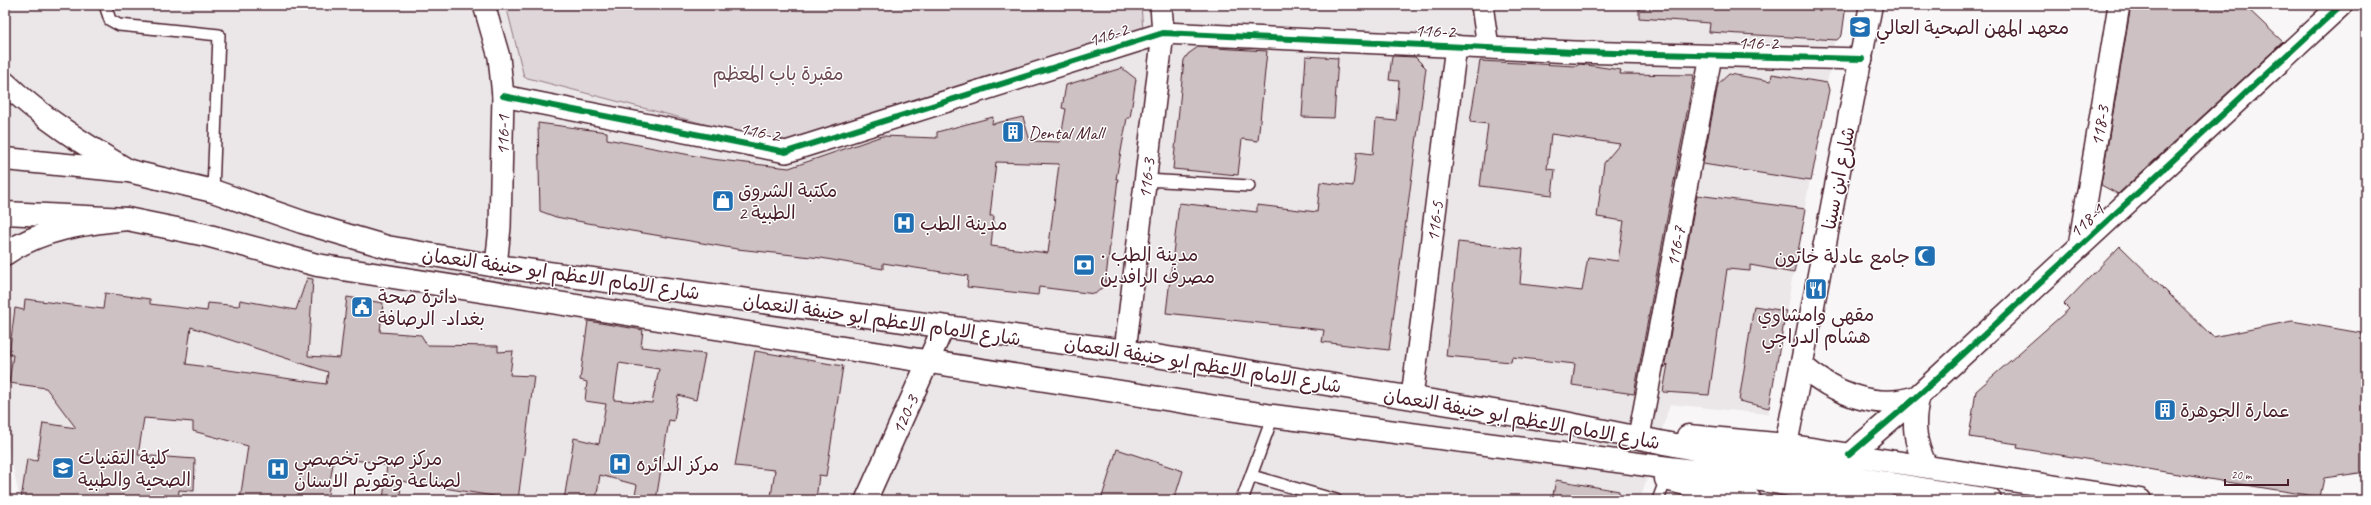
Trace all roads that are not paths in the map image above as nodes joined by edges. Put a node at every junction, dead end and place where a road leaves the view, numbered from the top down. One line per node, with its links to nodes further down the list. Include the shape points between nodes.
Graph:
1 (105, 5): 19 (lane, via 110,20 119,25 219,35)
2 (484, 5): 14 (street, 116-1, via 499,57)
3 (1161, 5): 8 (street, 116-3)
4 (1482, 5): 10 (street)
5 (1871, 5): 12 (main road, شارع ابن سينا)
6 (2119, 5): 22 (street, 118-3)
7 (2341, 5): 22 (main road, 118-1)
8 (1163, 33): 9 (street, 116-2); 14 (street, 116-2, via 786,152); 17 (street, 116-3)
9 (1456, 46): 10 (street, 116-2); 30 (street, 116-5)
10 (1488, 47): 11 (street, 116-2)
11 (1711, 56): 12 (street, 116-2); 32 (street, 116-7)
12 (1862, 59): 28 (main road, شارع ابن سينا)
13 (5, 82): 16 (main road, via 50,120 88,147)
14 (503, 96): 24 (street, 116-1, via 500,227)
15 (5, 159): 16 (main road, شارع الامام الاعظم ابو حنيفة النعمان)
16 (129, 171): 19 (main road, شارع الامام الاعظم ابو حنيفة النعمان)
17 (1146, 180): 18 (lane); 26 (street, 116-3)
18 (1248, 186)
19 (213, 192): 24 (main road, شارع الامام الاعظم ابو حنيفة النعمان, via 387,247)
20 (5, 213): 21 (main road, شارع الامام الاعظم ابو حنيفة النعمان)
21 (127, 219): 23 (main road, via 85,223 44,234); 27 (main road, شارع الامام الاعظم ابو حنيفة النعمان, via 206,235 316,265)
22 (2079, 246): 29 (main road, 118-1)
23 (5, 254)
24 (496, 266): 25 (main road, شارع الامام الاعظم ابو حنيفة النعمان)
25 (943, 328): 26 (main road, شارع الامام الاعظم ابو حنيفة النعمان); 27 (street, 120-3)
26 (1125, 350): 30 (main road, شارع الامام الاعظم ابو حنيفة النعمان)
27 (928, 361): 31 (main road, شارع الامام الاعظم ابو حنيفة النعمان); 40 (street, 120-3)
28 (1801, 366): 29 (main road, 118-1, via 1833,388 1860,398 1889,403); 33 (main road, شارع ابن سينا)
29 (1919, 395): 34 (main road, 118-1); 36 (main road, via 1914,413 1914,432 1918,450)
30 (1412, 397): 32 (main road, شارع الامام الاعظم ابو حنيفة النعمان)
31 (1273, 416): 35 (main road, شارع الامام الاعظم ابو حنيفة النعمان); 38 (lane)
32 (1631, 436): 33 (main road, via 1732,439); 37 (main road, شارع الامام الاعظم ابو حنيفة النعمان)
33 (1786, 445): 34 (main road)
34 (1850, 455): 36 (main road)
35 (1616, 461): 37 (main road, شارع الامام الاعظم ابو حنيفة النعمان); 39 (main road)
36 (1926, 466): 47 (main road)
37 (1762, 471): 45 (main road); 46 (main road)
38 (1252, 476): 41 (lane); 42 (lane)
39 (1666, 479): 43 (lane); 44 (main road)
40 (866, 500)
41 (1242, 500)
42 (1336, 500)
43 (1658, 500)
44 (1750, 500)
45 (1882, 500)
46 (1990, 500)
47 (2140, 500)

